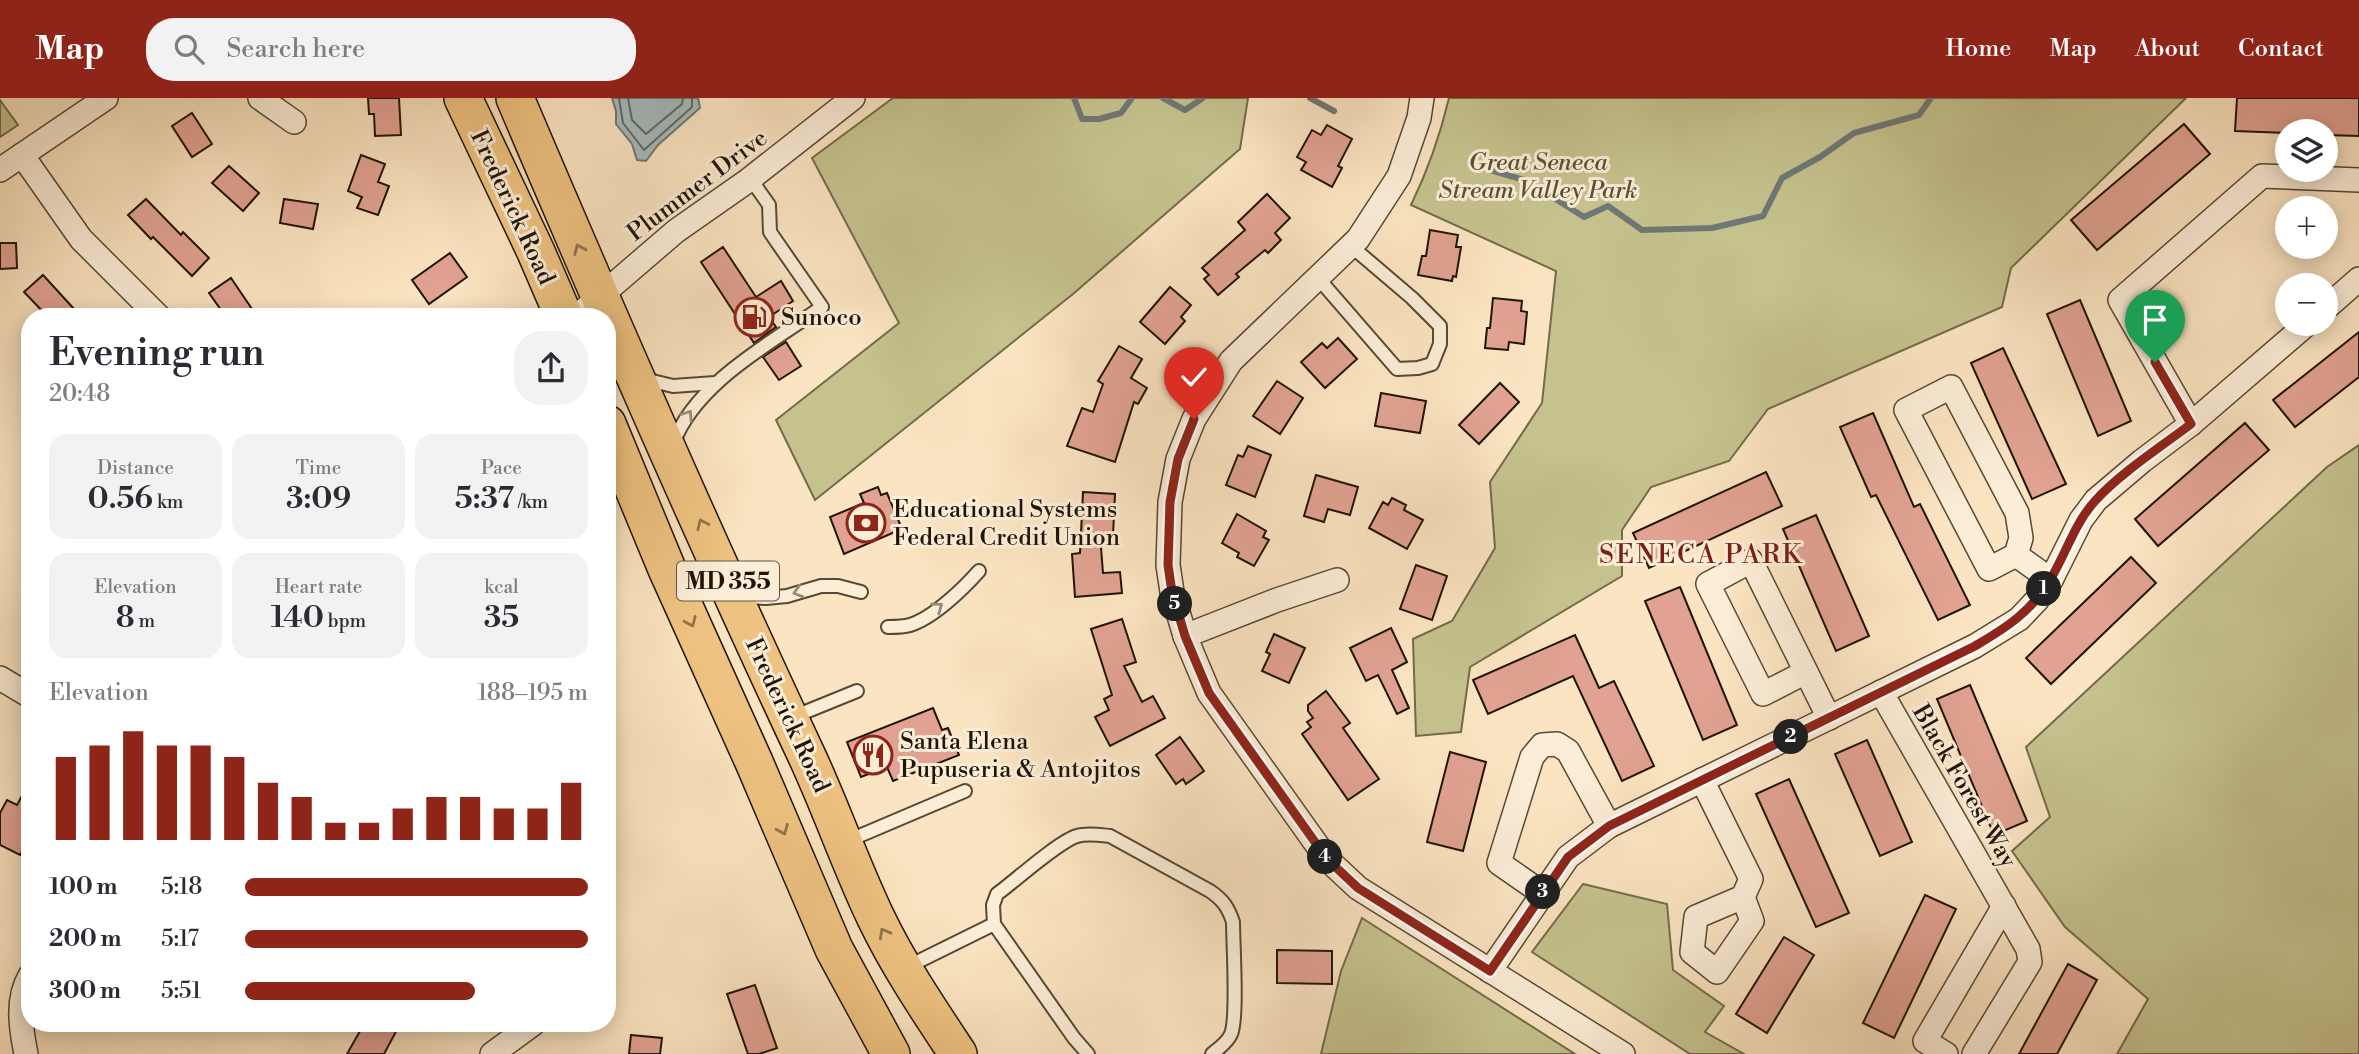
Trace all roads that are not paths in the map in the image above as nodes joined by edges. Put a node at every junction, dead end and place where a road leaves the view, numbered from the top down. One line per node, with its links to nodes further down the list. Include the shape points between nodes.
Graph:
1 (106, 98): 8 (street)
2 (260, 98): 7 (street)
3 (463, 98): 18 (main road, Frederick Road)
4 (515, 98): 16 (main road, Frederick Road / MD 355, one-way to 4)
5 (853, 98): 10 (street, Plummer Drive)
6 (1422, 98): 12 (street, via 1399,176)
7 (294, 121)
8 (22, 155): 9 (street); 17 (street, via 81,239)
9 (0, 170)
10 (750, 178): 16 (street, Plummer Drive, via 676,231); 22 (lane, via 769,205 770,232 822,307)
11 (2359, 180): 23 (street, via 2262,177 2120,300)
12 (1351, 246): 13 (street); 13 (lane, via 1440,326 1440,344 1432,364 1397,369)
13 (1318, 278): 33 (street, via 1231,361 1194,419 1178,459 1170,502 1168,565)
14 (2359, 279): 15 (street)
15 (2338, 297)
16 (588, 306)
17 (150, 308)
18 (560, 308)
19 (2293, 336): 23 (street)
20 (616, 347): 21 (main road, Frederick Road / MD 355)
21 (635, 375): 22 (lane, via 673,386); 25 (main road, Frederick Road / MD 355)
22 (716, 383): 25 (lane, one-way to 22, via 678,429)
23 (2191, 424): 29 (street, via 2096,500)
24 (616, 446): 55 (main road, Frederick Road / MD 355, one-way to 55, via 834,949)
25 (670, 454): 31 (main road, Frederick Road / MD 355, one-way to 25)
26 (2016, 555): 26 (street, via 2021,538 2017,513 1951,387 1906,410 1989,569); 29 (street)
27 (979, 571): 32 (lane, one-way to 27, via 909,626 922,619)
28 (1337, 580): 33 (street)
29 (2051, 580): 38 (street, via 2019,619)
30 (861, 592): 31 (lane, one-way to 31, via 821,586 787,596)
31 (734, 596): 39 (main road, Frederick Road / MD 355)
32 (888, 627)
33 (1185, 636): 50 (street, via 1209,693 1327,859 1358,888)
34 (1806, 672): 34 (street, via 1751,561 1709,584 1763,694); 40 (street)
35 (0, 678): 36 (street)
36 (21, 691)
37 (856, 691): 39 (lane)
38 (1881, 692): 40 (street); 47 (street, Black Forest Way)
39 (789, 718): 44 (main road, Frederick Road / MD 355)
40 (1829, 718): 41 (street)
41 (1702, 780): 43 (street); 46 (street, via 1751,879)
42 (965, 791): 44 (lane)
43 (1609, 826): 45 (street, via 1568,857); 45 (street, via 1568,751 1557,744 1542,745 1532,757 1499,863)
44 (845, 843): 49 (main road, Frederick Road / MD 355, one-way to 44, via 876,918)
45 (1542, 893): 50 (street)
46 (1743, 897)
47 (2004, 906): 60 (street, Black Forest Way, via 1924,1041); 61 (street, Black Forest Way, via 2028,949 2030,962)
48 (994, 924): 49 (lane); 57 (lane); 58 (lane, via 997,894 1077,836 1110,836 1210,891 1223,901 1233,922 1231,1034)
49 (904, 968): 56 (main road, Frederick Road / MD 355)
50 (1490, 971): 59 (street)
51 (22, 1032): 53 (street)
52 (522, 1032): 54 (street)
53 (26, 1054)
54 (492, 1054)
55 (891, 1054)
56 (958, 1054)
57 (1088, 1054)
58 (1212, 1054)
59 (1623, 1054)
60 (1946, 1054)
61 (1974, 1054)

